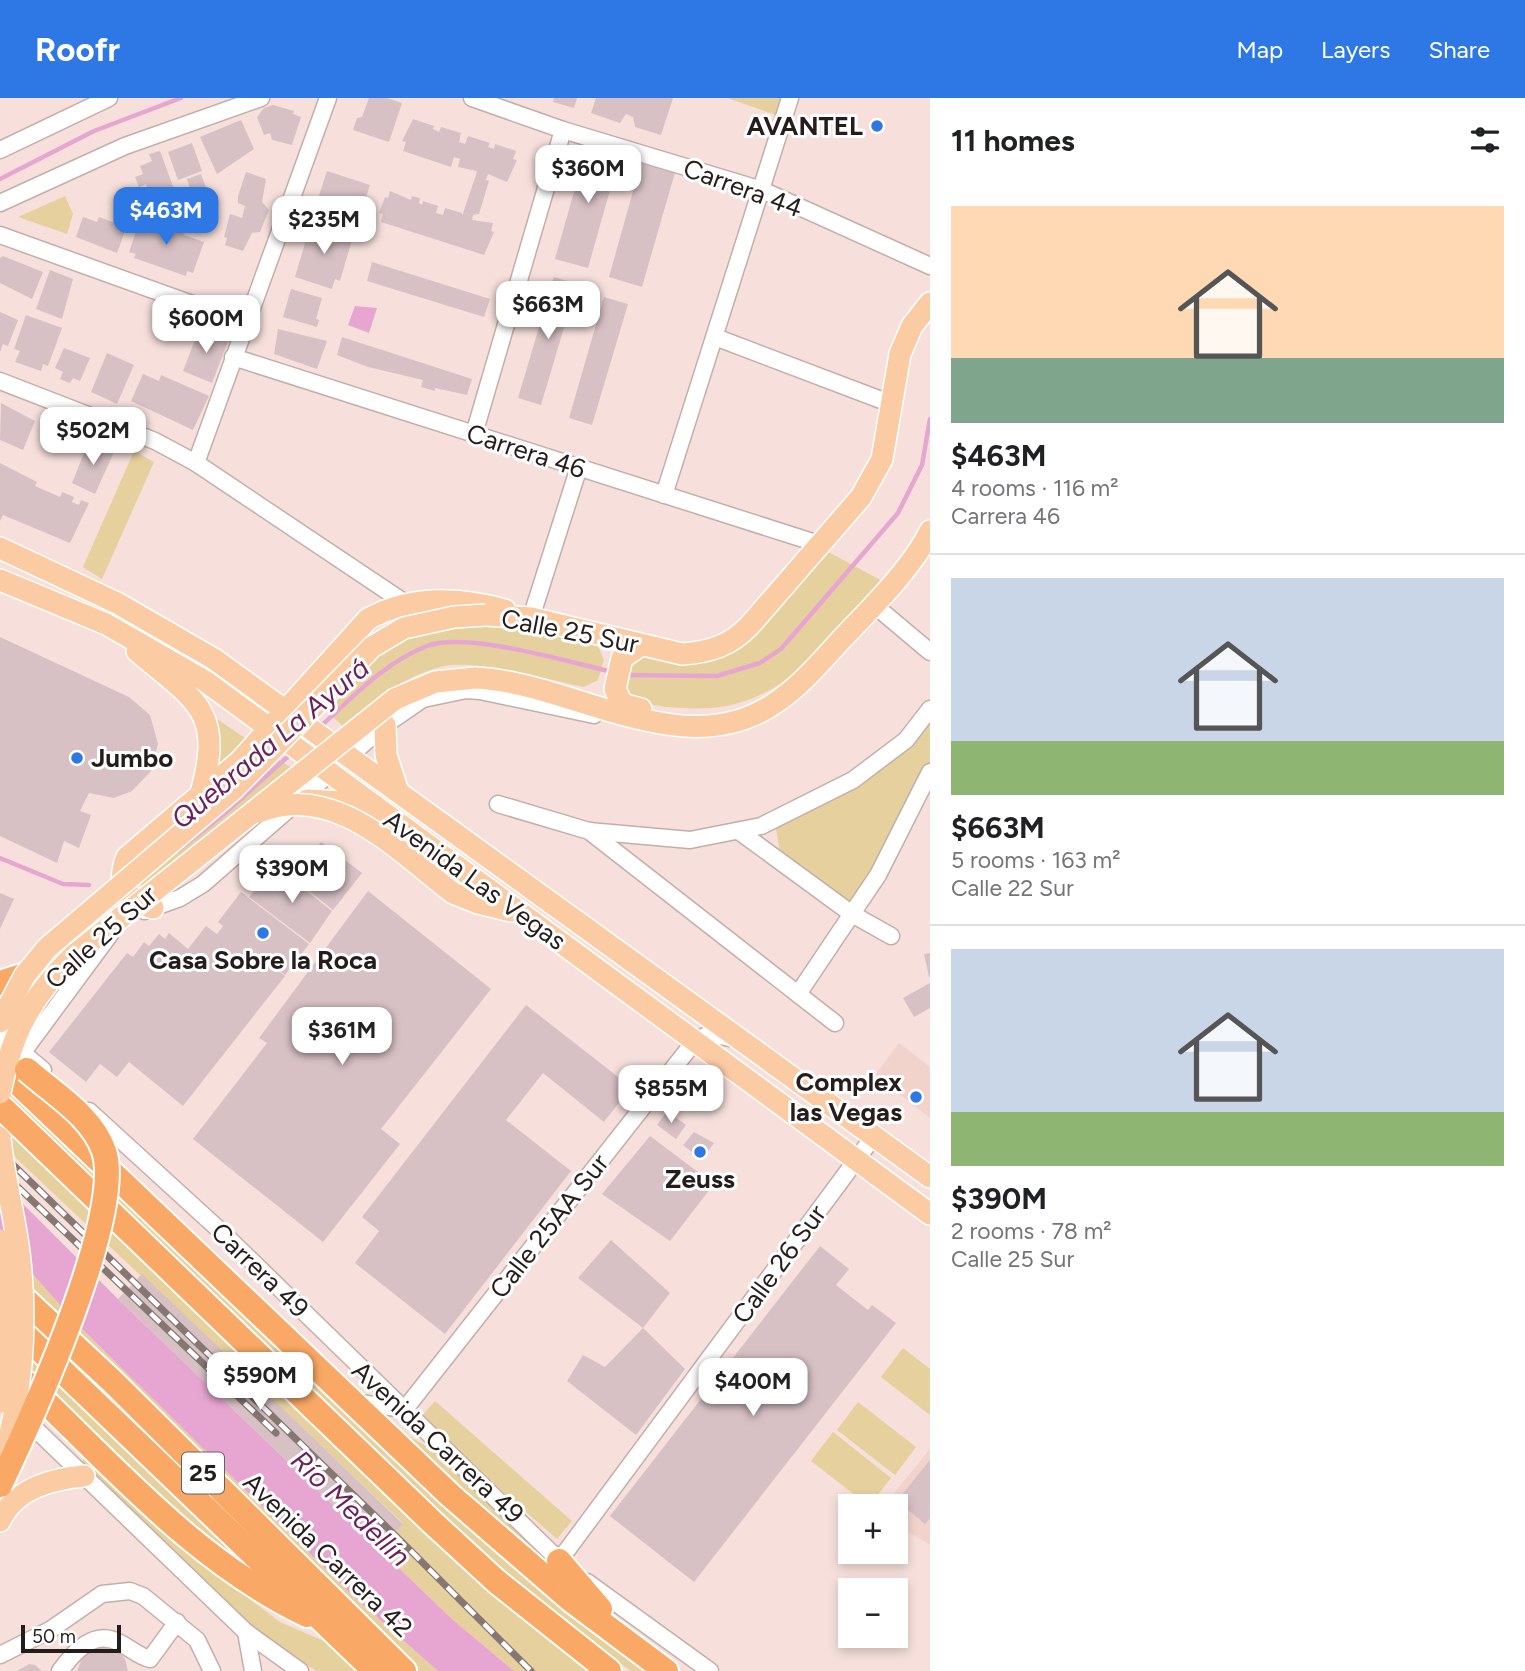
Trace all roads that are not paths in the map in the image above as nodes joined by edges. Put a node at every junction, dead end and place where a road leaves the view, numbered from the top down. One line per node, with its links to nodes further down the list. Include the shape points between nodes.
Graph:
1 (109, 98): 7 (street)
2 (261, 98): 9 (street, via 125,146)
3 (328, 98): 13 (street)
4 (472, 98): 6 (street, Carrera 44)
5 (790, 98): 8 (street)
6 (563, 130): 8 (street, Carrera 44); 18 (street)
7 (0, 150)
8 (762, 190): 11 (street, Carrera 44); 14 (street)
9 (0, 203)
10 (0, 235): 13 (street)
11 (930, 265)
12 (930, 303): 17 (main road, Calle 25 Sur, via 912,326 900,354)
13 (245, 324): 15 (street)
14 (715, 337): 17 (street); 21 (street)
15 (233, 357): 18 (street, Carrera 46); 19 (street)
16 (0, 381): 19 (street, via 155,441)
17 (889, 403): 23 (main road, Calle 25 Sur, via 882,458 861,497)
18 (474, 434): 20 (street, Carrera 46)
19 (196, 463): 27 (street)
20 (579, 467): 21 (street, Carrera 46); 28 (street)
21 (664, 495): 23 (street, Carrera 46)
22 (930, 531): 26 (main road, Calle 25 Sur)
23 (819, 544): 32 (main road, Calle 25 Sur, via 731,643 682,654)
24 (0, 548): 37 (main road, Avenida Las Vegas, via 117,603)
25 (0, 580): 29 (main road, Avenida Las Vegas)
26 (875, 601): 31 (street); 33 (street); 38 (main road, Calle 25 Sur)
27 (405, 603): 28 (main road, via 479,603); 34 (main road, via 368,619)
28 (530, 618): 30 (main road, Calle 25 Sur); 59 (main road, Calle 25 Sur, bridge, via 454,617 404,628 372,647 235,788 65,931)
29 (106, 624): 43 (main road, Avenida Las Vegas, via 186,669); 48 (main road, via 183,691 206,720 211,753)
30 (594, 633): 32 (main road, Calle 25 Sur); 35 (main road, via 607,648)
31 (930, 640)
32 (641, 645): 35 (main road, via 627,653)
33 (930, 652)
34 (329, 662): 37 (main road); 40 (main road)
35 (612, 673): 36 (main road, via 598,692 584,696 531,681); 38 (main road, via 616,697 625,706 683,717 731,715)
36 (475, 678): 42 (main road, Calle 25 Sur, via 517,682 664,724); 52 (main road, Calle 25 Sur, bridge, via 435,682 395,699)
37 (269, 697): 40 (main road, Avenida Las Vegas)
38 (776, 703): 42 (main road, Calle 25 Sur)
39 (930, 709): 54 (street, via 906,740 853,780)
40 (286, 710): 43 (main road); 44 (main road, Avenida Las Vegas)
41 (386, 725): 42 (street, Calle 25 Sur, via 423,699 466,690 657,729); 44 (street, Calle 25 Sur); 47 (main road, via 386,755)
42 (703, 727)
43 (271, 728): 46 (main road, Avenida Las Vegas); 48 (main road)
44 (349, 757): 46 (street, Calle 25 Sur); 47 (main road, Avenida Las Vegas)
45 (930, 772): 57 (street, via 878,875)
46 (331, 774): 49 (street, Calle 25 Sur); 51 (main road, Avenida Las Vegas)
47 (398, 792): 66 (main road, Avenida Las Vegas)
48 (201, 793): 55 (main road, via 127,857 122,868 131,898)
49 (300, 800): 51 (main road, via 342,802); 55 (street, Calle 25 Sur, via 203,884)
50 (498, 804): 53 (street)
51 (380, 811): 56 (main road, Avenida Las Vegas)
52 (241, 820): 56 (main road, bridge, via 287,804 313,804 343,813 453,893); 69 (main road, Calle 25 Sur, bridge, via 48,981 13,1039)
53 (589, 831): 54 (street, via 690,840); 61 (street)
54 (740, 832): 57 (street)
55 (153, 908): 67 (street, Calle 25 Sur, via 126,920 105,939)
56 (517, 912): 65 (main road, Avenida Las Vegas)
57 (852, 914): 58 (street); 61 (street)
58 (891, 936)
59 (25, 975): 60 (highway); 62 (main road, Calle 25 Sur, bridge)
60 (0, 983)
61 (798, 994): 63 (street)
62 (0, 1022)
63 (835, 1023)
64 (0, 1034): 67 (street, Carrera 49)
65 (694, 1042): 66 (street, via 718,1034); 73 (main road, Avenida Las Vegas); 83 (street, Calle 25AA Sur)
66 (744, 1042): 71 (main road, Avenida Las Vegas)
67 (17, 1057): 83 (street, Carrera 49, via 218,1229); 87 (highway, bridge, via 92,1128 103,1149 109,1178 97,1237 51,1371)
68 (0, 1066): 82 (highway, Avenida Carrera 49)
69 (0, 1093)
70 (0, 1106): 101 (highway, via 442,1531 506,1590)
71 (874, 1136): 73 (street, Calle 26 Sur); 74 (main road, Avenida Las Vegas)
72 (0, 1138): 76 (main road, bridge)
73 (855, 1160): 75 (main road, Avenida Las Vegas); 89 (street, Calle 26 Sur)
74 (930, 1177)
75 (930, 1214)
76 (7, 1234): 81 (main road, bridge, via 8,1336); 85 (main road, bridge, via 22,1283 21,1355 14,1417)
77 (0, 1277): 100 (highway, Avenida Carrera 42 / 25, via 112,1381)
78 (0, 1311): 91 (highway, Avenida Carrera 42 / 25)
79 (0, 1359): 91 (highway, via 178,1530 275,1599)
80 (0, 1395): 86 (street)
81 (0, 1402)
82 (350, 1402): 83 (street); 93 (highway, Avenida Carrera 49, via 516,1554)
83 (405, 1409): 89 (street, Carrera 49)
84 (0, 1446): 88 (main road, via 11,1455 16,1478)
85 (0, 1467)
86 (84, 1476): 88 (main road, via 38,1486); 92 (street)
87 (0, 1485)
88 (2, 1516)
89 (559, 1561): 93 (highway); 103 (street, Carrera 49)
90 (177, 1622): 94 (street, via 143,1596 116,1591 88,1601 50,1630); 95 (street, via 150,1658 116,1640 99,1639 82,1645); 96 (street, via 197,1640)
91 (323, 1622): 99 (highway, Avenida Carrera 42 / 25)
92 (246, 1632): 97 (street); 98 (street)
93 (632, 1646): 102 (highway, Avenida Carrera 49)
94 (0, 1655)
95 (60, 1671)
96 (212, 1671)
97 (253, 1671)
98 (300, 1671)
99 (375, 1671)
100 (404, 1671)
101 (609, 1671)
102 (666, 1671)
103 (710, 1671)

